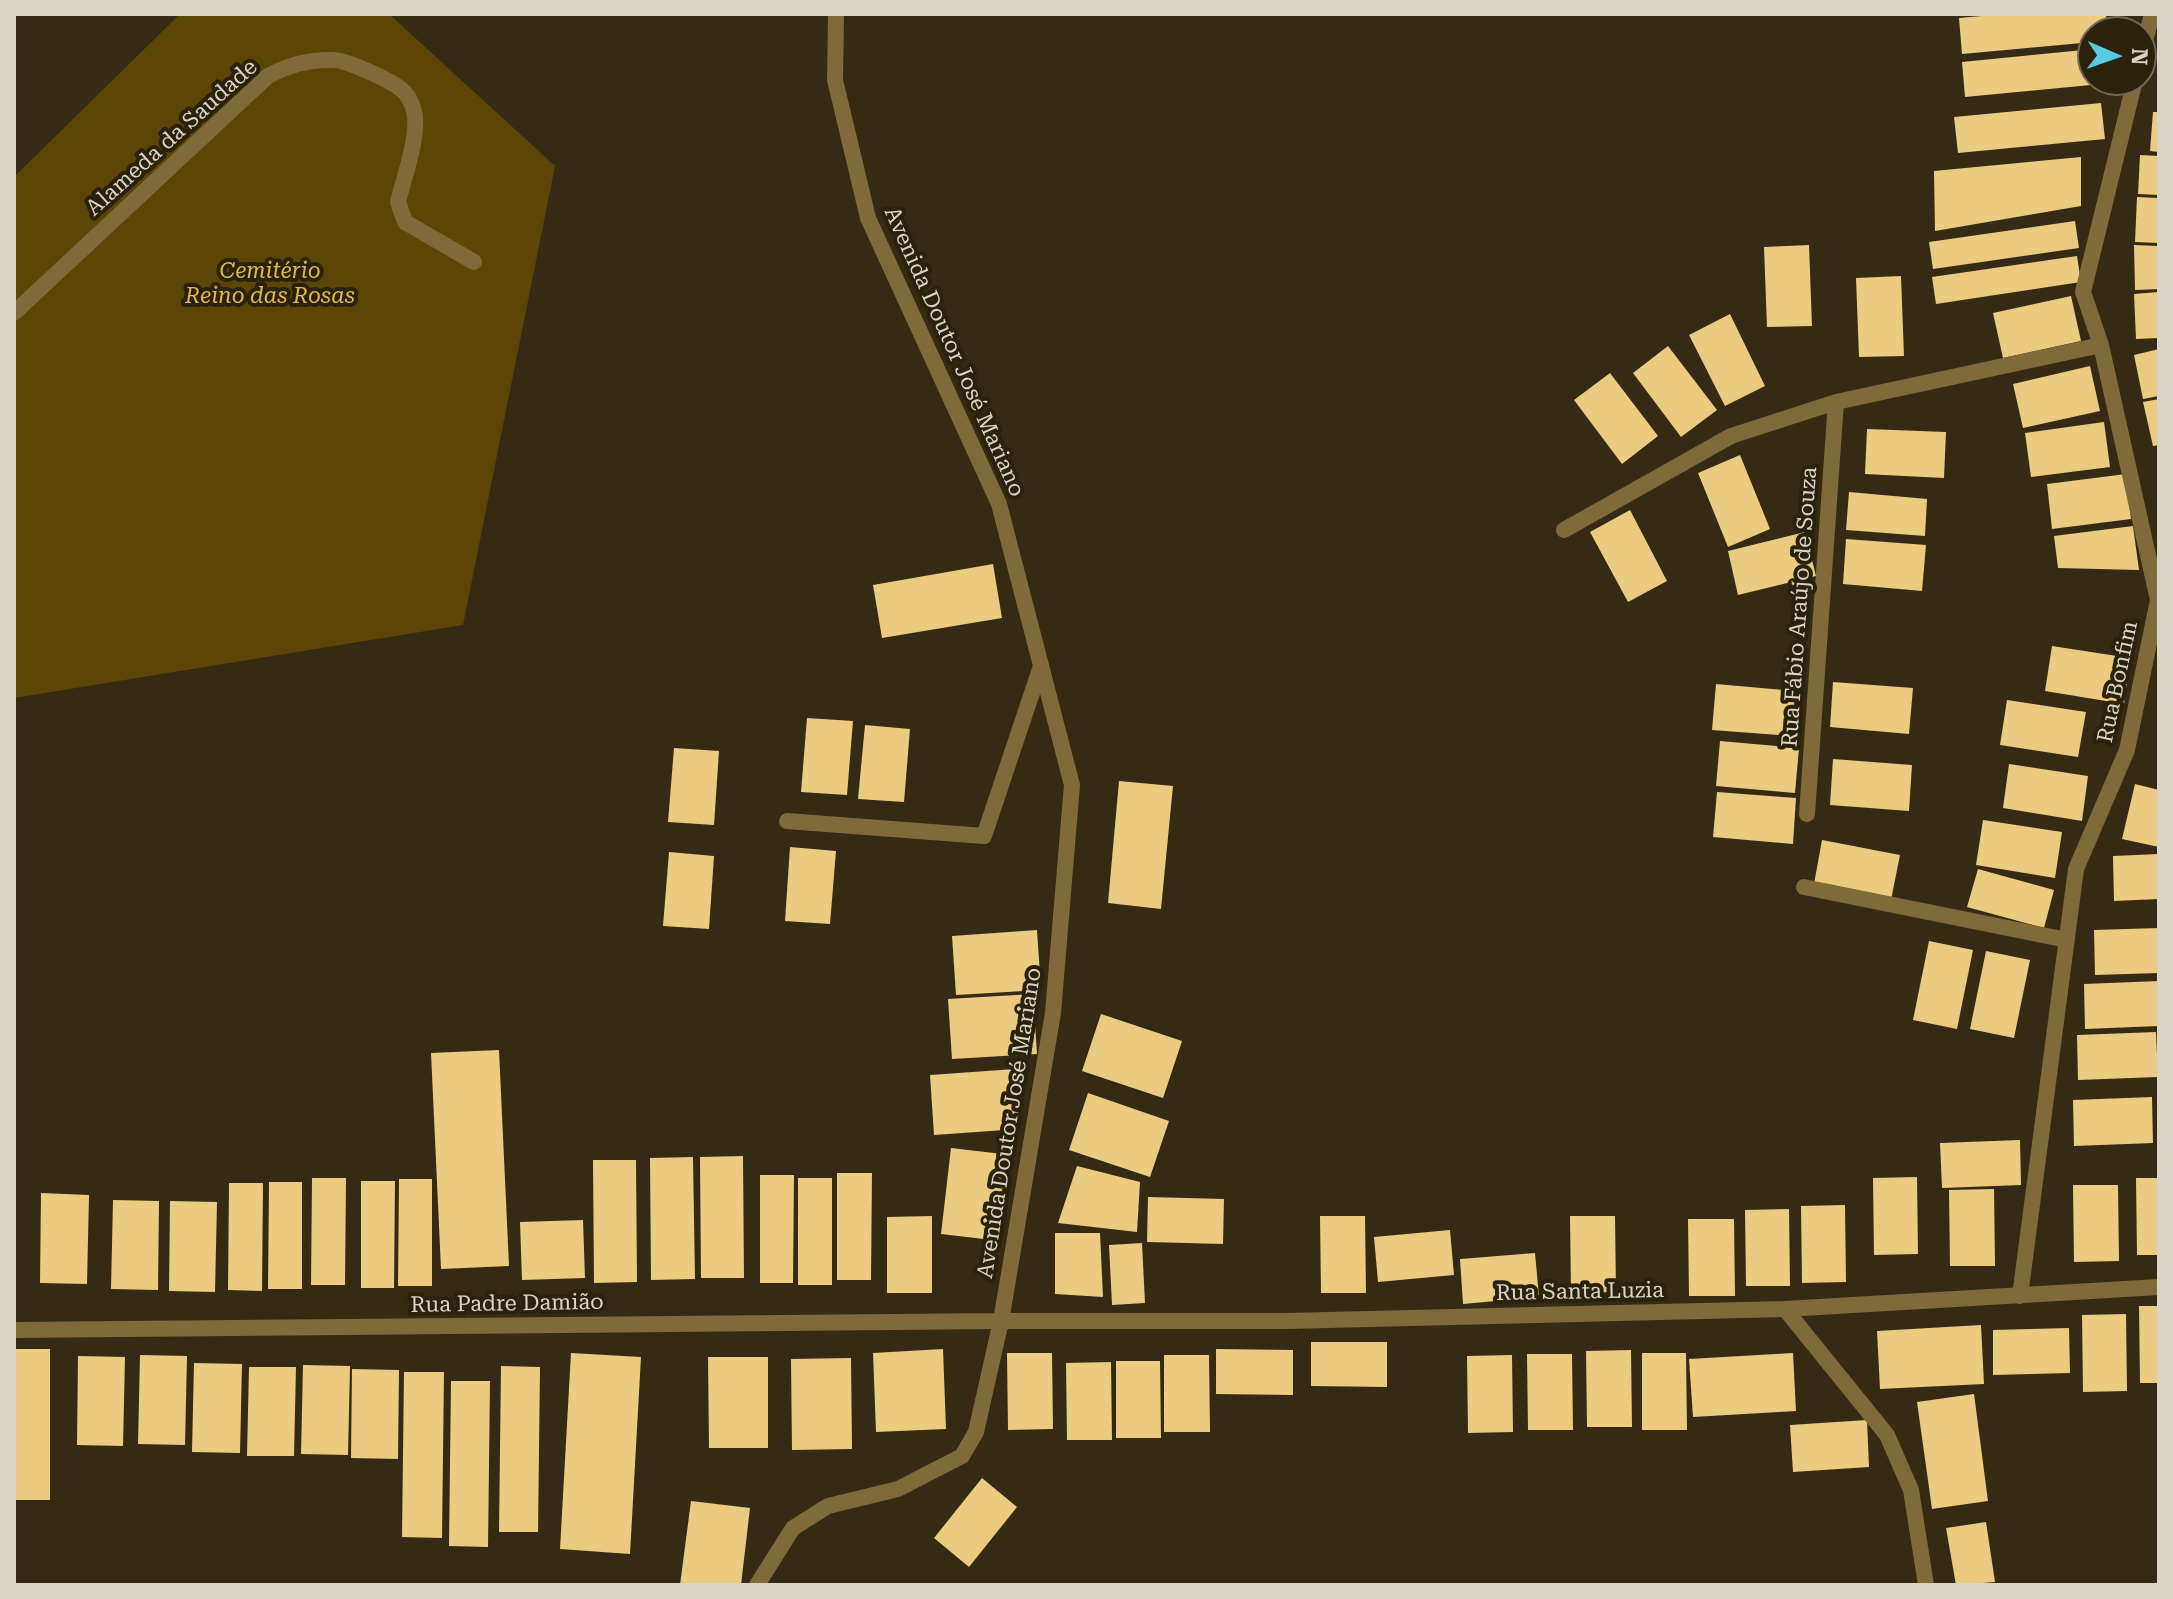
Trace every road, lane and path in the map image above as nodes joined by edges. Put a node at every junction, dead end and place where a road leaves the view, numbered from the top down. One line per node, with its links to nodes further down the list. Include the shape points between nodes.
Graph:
1 (836, 14): 9 (street, Avenida Doutor José Mariano, via 835,80 868,218 999,504)
2 (2131, 96): 5 (street, Rua Bonfim, via 2083,292)
3 (474, 262): 4 (street, Alameda da Saudade, via 405,222 401,213 398,202 415,129 406,93 336,60 308,63 268,76)
4 (14, 313)
5 (2101, 345): 6 (street); 8 (street, Rua Bonfim)
6 (1836, 402): 7 (street, via 1731,436); 10 (street, Rua Fábio Araújo de Souza)
7 (1564, 530)
8 (2159, 600): 13 (street, Rua Bonfim, via 2127,750 2076,869)
9 (1041, 666): 11 (street, via 984,836); 17 (street, Avenida Doutor José Mariano, via 1072,785 1053,1013)
10 (1807, 814)
11 (787, 821)
12 (1804, 887): 13 (street)
13 (2067, 940): 15 (street, Rua Bonfim)
14 (2159, 1287): 15 (street, Rua Santa Luzia)
15 (2020, 1296): 16 (street, Rua Santa Luzia)
16 (1785, 1309): 17 (street, Rua Santa Luzia, via 1302,1321); 20 (street, via 1887,1435 1911,1490)
17 (1001, 1321): 18 (street, Rua Padre Damião); 19 (street, Avenida Doutor José Mariano, via 976,1432 962,1456 898,1489 828,1506 793,1528)
18 (14, 1330)
19 (757, 1585)
20 (1926, 1585)

